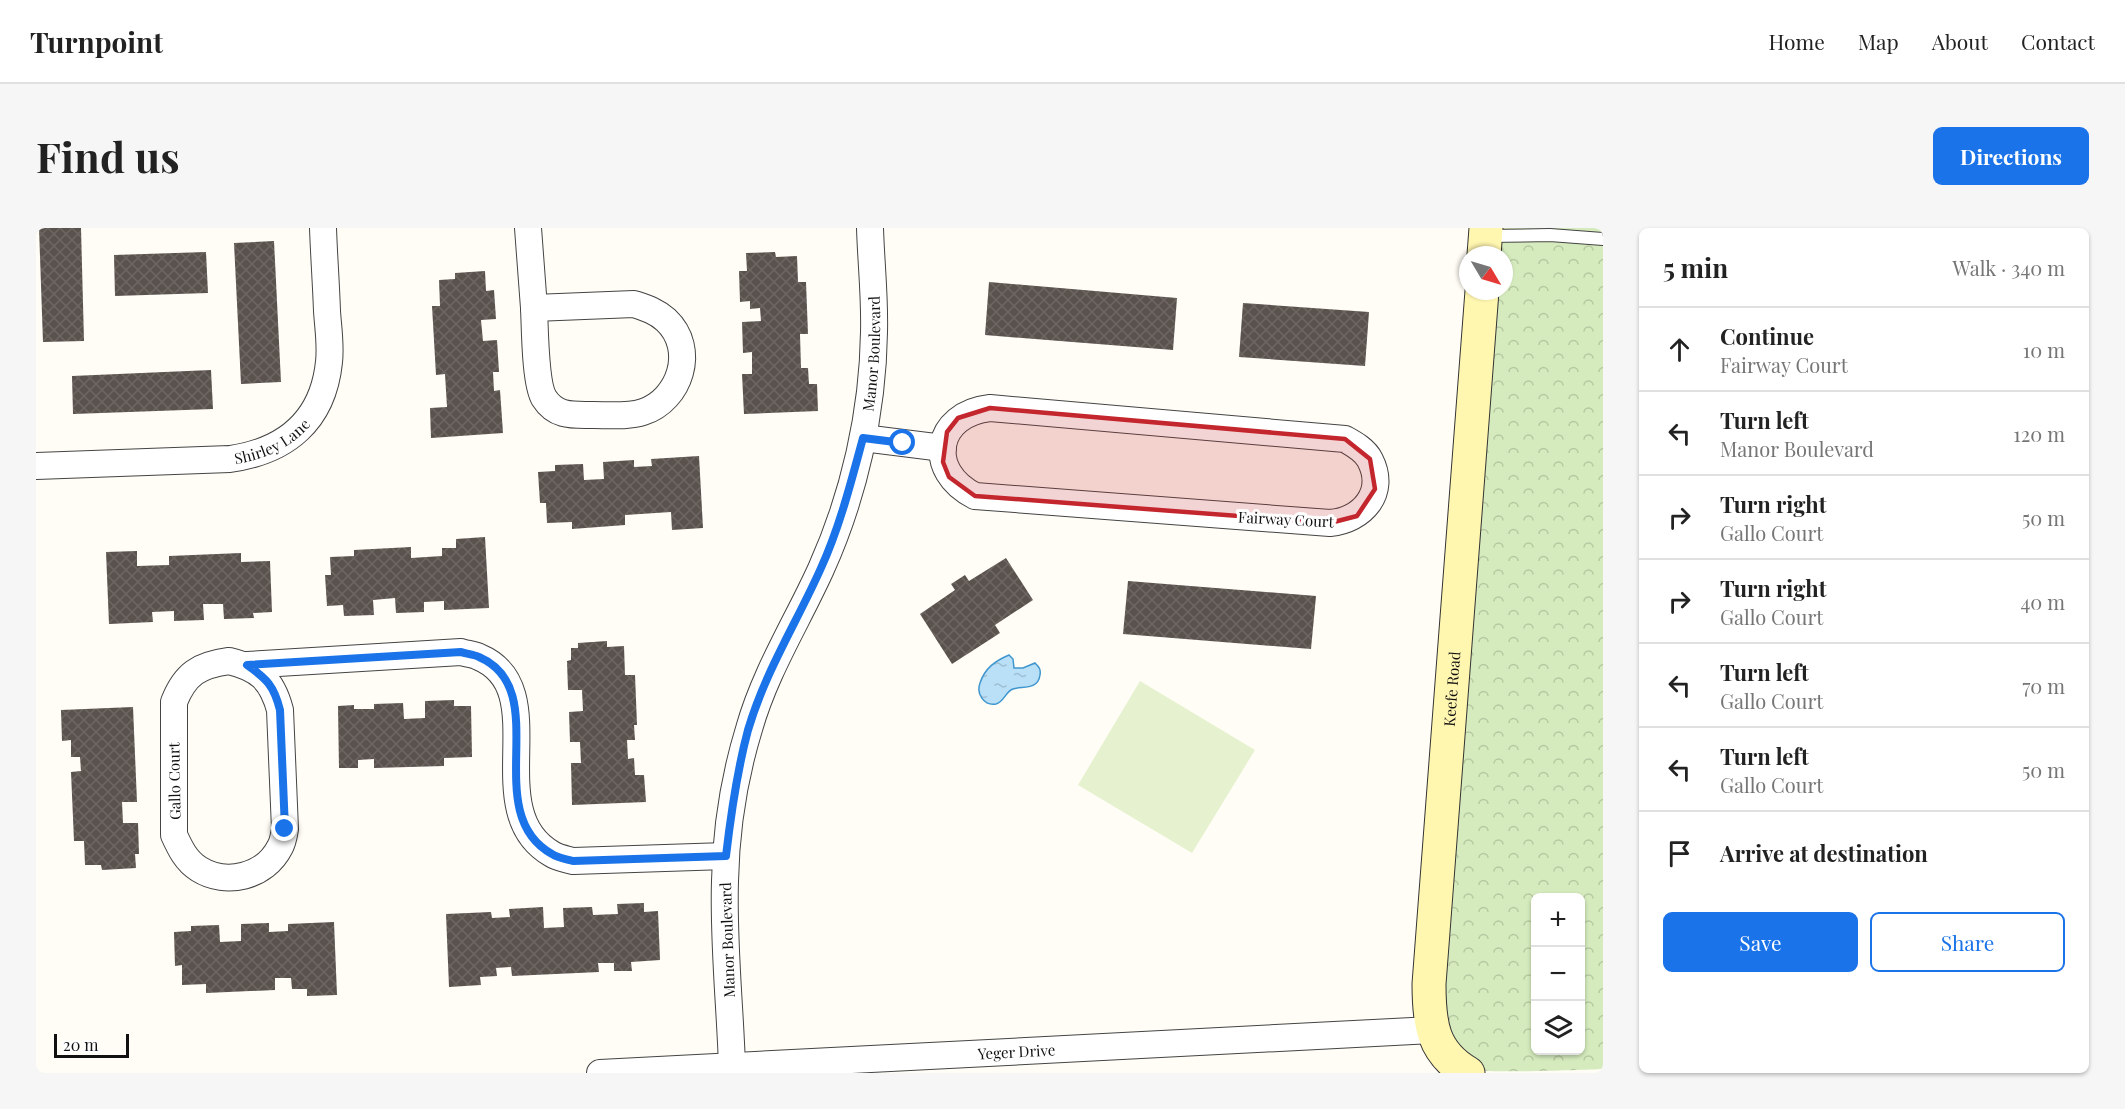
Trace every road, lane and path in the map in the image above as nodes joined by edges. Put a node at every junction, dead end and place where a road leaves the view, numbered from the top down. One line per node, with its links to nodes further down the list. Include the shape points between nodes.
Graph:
1 (323, 228): 10 (street, Shirley Lane, via 329,360 324,389 313,411 279,445 230,459)
2 (528, 228): 7 (street)
3 (870, 228): 8 (street, Manor Boulevard, via 874,332)
4 (1603, 239): 5 (lane, via 1550,235)
5 (1486, 240)
6 (1481, 300): 13 (street, Keefe Road, via 1429,984)
7 (534, 308): 7 (street, via 634,304 652,310 668,321 678,337 683,357 674,389 662,403 631,414 566,415 552,408 539,384)
8 (863, 438): 9 (street); 12 (street, Manor Boulevard, via 844,509 825,558 772,665 749,729 733,795)
9 (942, 447): 9 (street, Fairway Court, via 958,418 990,408 1345,439 1370,459 1374,489 1368,505 1357,516 1330,523 975,496 949,477)
10 (36, 466)
11 (247, 665): 11 (street, Gallo Court, via 211,663 180,686 174,702 174,835 183,854 198,869 215,876 234,878 252,874 268,863 280,847 285,829 280,710 276,693 265,677); 12 (street, Gallo Court, via 461,652 479,657 508,682 514,700 517,803 523,824 536,842 553,855 573,861)
12 (726, 856): 14 (street, Manor Boulevard)
13 (1432, 1030): 14 (street, Yeger Drive); 16 (street, Keefe Road, via 1440,1049)
14 (732, 1066): 15 (street, Yeger Drive)
15 (600, 1073)
16 (1468, 1073)

